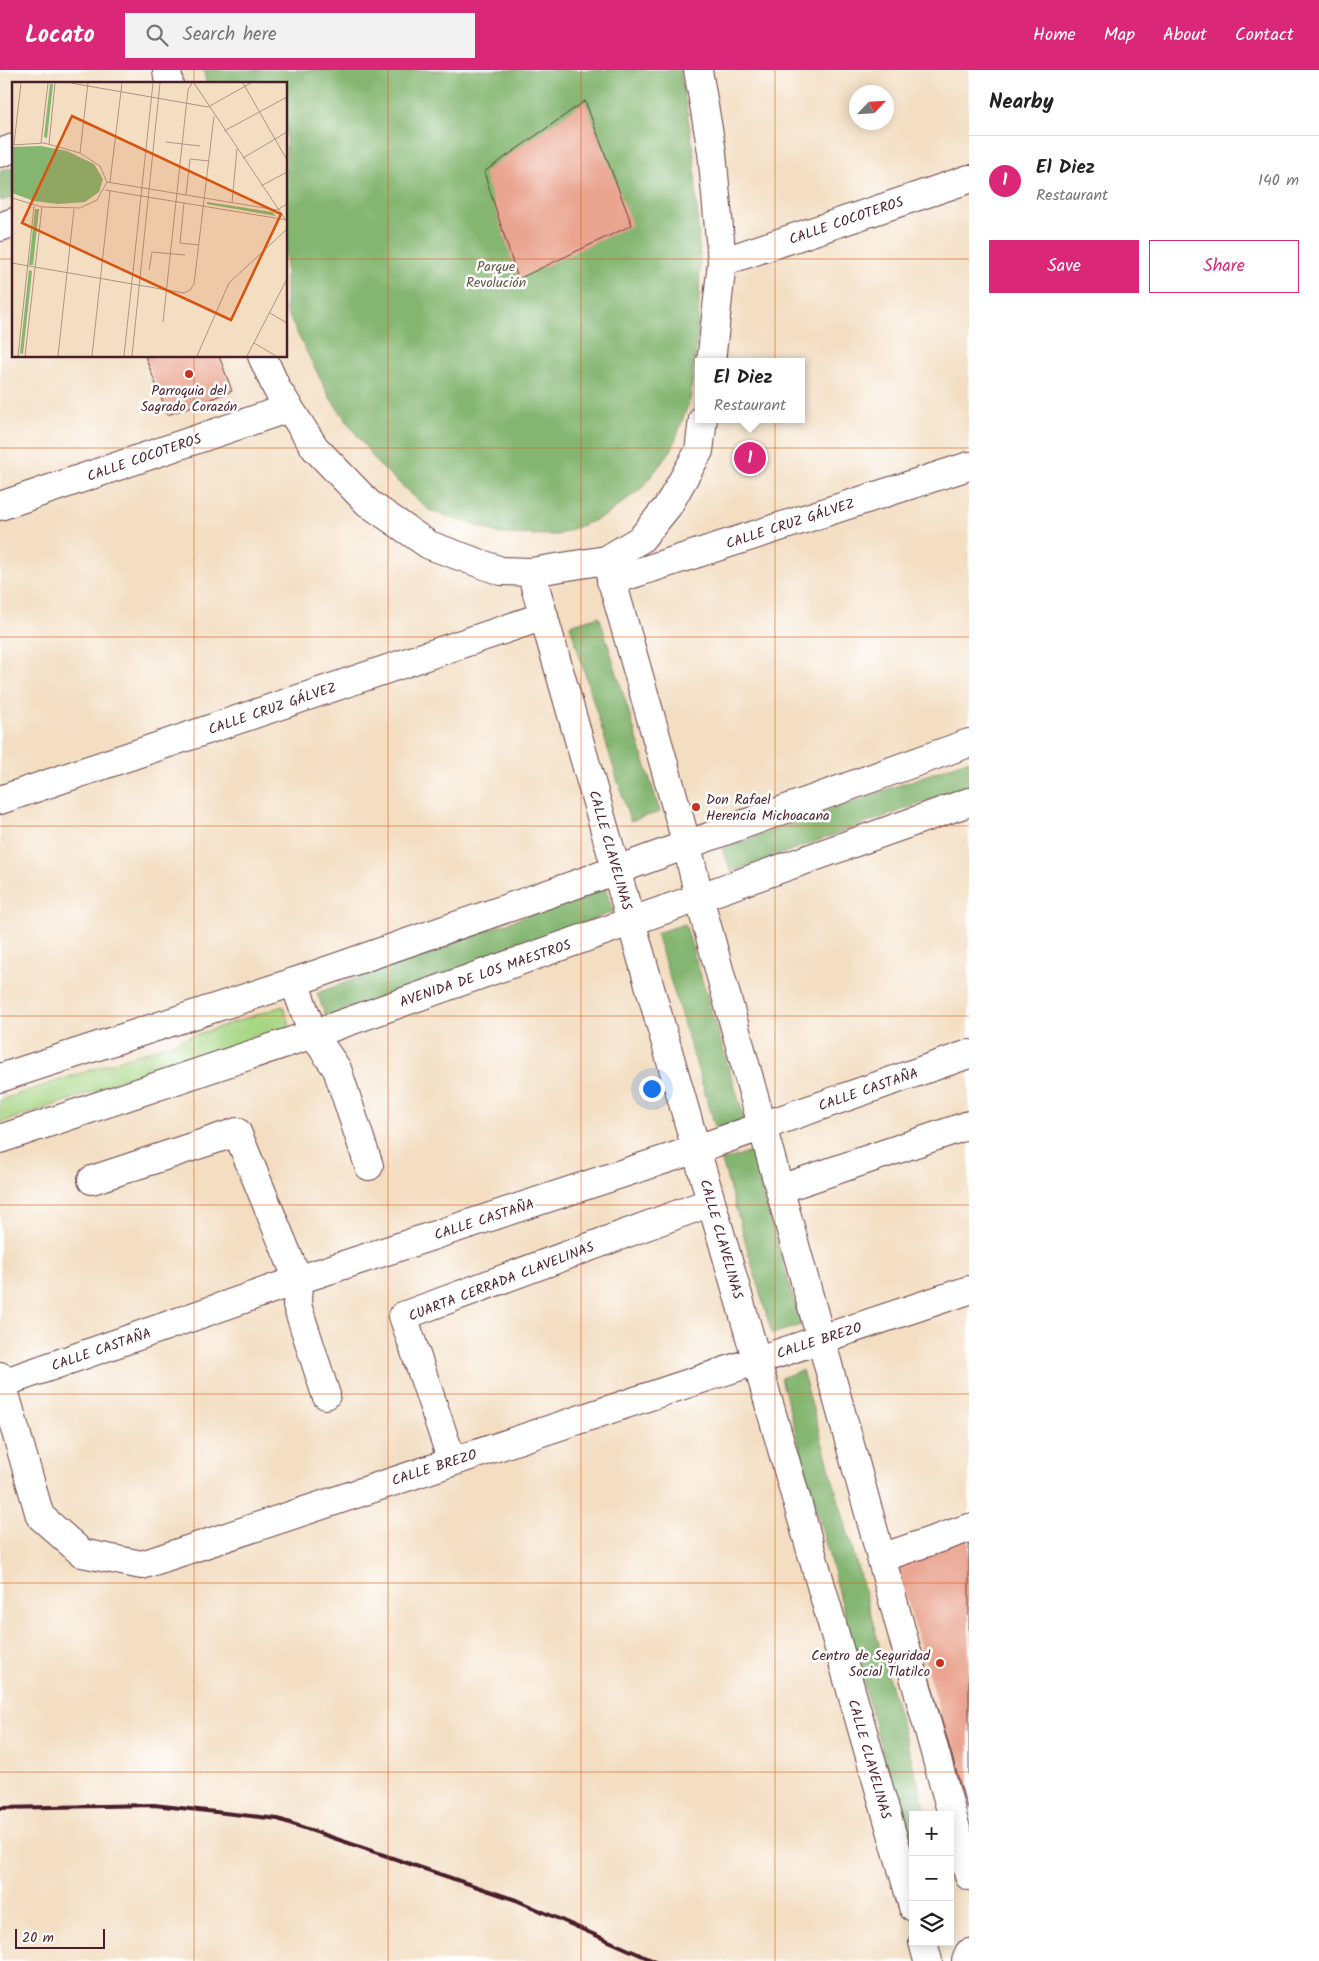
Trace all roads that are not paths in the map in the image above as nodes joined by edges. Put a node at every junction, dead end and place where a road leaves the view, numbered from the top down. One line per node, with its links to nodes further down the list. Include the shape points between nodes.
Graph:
1 (698, 70): 5 (street, via 712,152)
2 (12, 149): 3 (street)
3 (0, 153)
4 (969, 179): 5 (street, CALLE COCOTEROS)
5 (722, 262): 7 (street)
6 (263, 358): 8 (street)
7 (712, 358)
8 (289, 408): 11 (street, CALLE COCOTEROS); 13 (street, via 315,448 368,503 390,519 429,545 501,571)
9 (702, 423): 12 (street, via 699,451 668,506 641,539)
10 (969, 466): 12 (street, CALLE CRUZ GÁLVEZ)
11 (0, 506)
12 (608, 570): 13 (street); 18 (street)
13 (531, 572): 14 (street, CALLE CLAVELINAS)
14 (544, 616): 16 (street, CALLE CRUZ GÁLVEZ); 19 (street, CALLE CLAVELINAS)
15 (969, 744): 18 (street)
16 (0, 800)
17 (969, 802): 20 (street, AVENIDA DE LOS MAESTROS)
18 (687, 845): 19 (street); 20 (street)
19 (617, 870): 21 (street, CALLE CLAVELINAS); 22 (street)
20 (699, 897): 21 (street, AVENIDA DE LOS MAESTROS); 27 (street)
21 (632, 922): 23 (street, AVENIDA DE LOS MAESTROS); 29 (street, CALLE CLAVELINAS)
22 (294, 982): 23 (street); 25 (street)
23 (313, 1034): 28 (street, AVENIDA DE LOS MAESTROS); 30 (street, via 338,1069)
24 (969, 1054): 27 (street, CALLE CASTAÑA)
25 (0, 1078)
26 (969, 1125): 32 (street)
27 (762, 1126): 29 (street, CALLE CASTAÑA); 32 (street)
28 (0, 1139)
29 (697, 1149): 33 (street, CALLE CLAVELINAS); 34 (street, CALLE CASTAÑA)
30 (370, 1166)
31 (92, 1180): 34 (street, via 237,1132)
32 (780, 1189): 36 (street)
33 (711, 1202): 37 (street, CALLE CLAVELINAS); 40 (street, CUARTA CERRADA CLAVELINAS, via 403,1316)
34 (298, 1280): 38 (street, CALLE CASTAÑA); 39 (street, via 297,1305)
35 (969, 1290): 36 (street, CALLE BREZO)
36 (820, 1339): 37 (street, CALLE BREZO); 42 (street)
37 (757, 1360): 40 (street, CALLE BREZO); 44 (street, CALLE CLAVELINAS)
38 (1, 1381): 40 (street, CALLE BREZO, via 40,1516 82,1553 142,1564)
39 (326, 1395)
40 (452, 1461)
41 (969, 1528): 42 (street)
42 (881, 1558): 43 (street)
43 (969, 1876)
44 (911, 1901)
45 (924, 1946): 47 (street)
46 (969, 1954): 48 (street)
47 (928, 1961)
48 (966, 1961)

